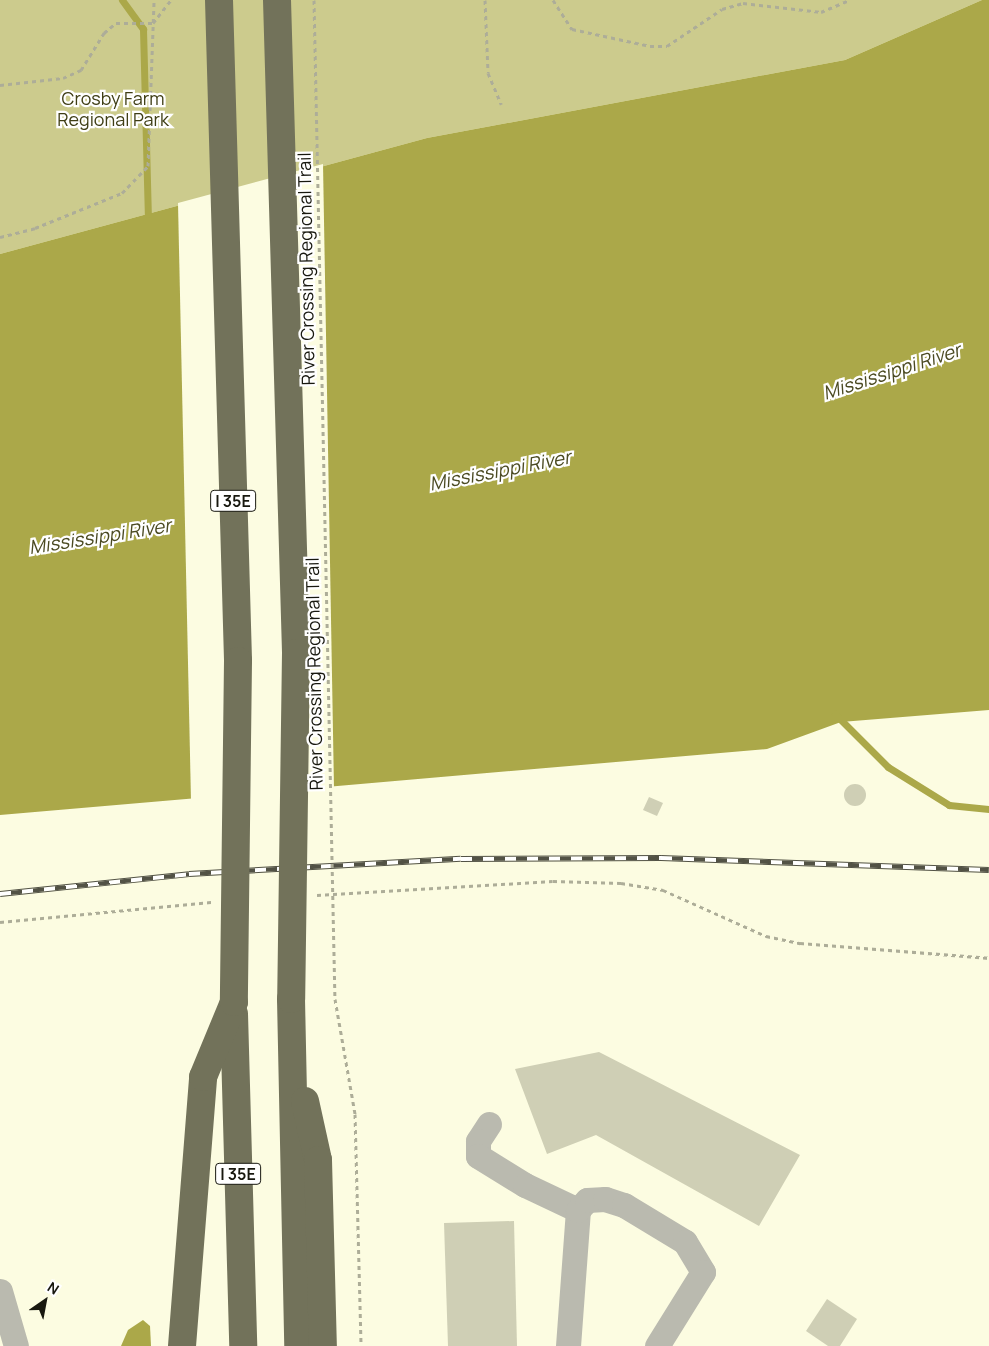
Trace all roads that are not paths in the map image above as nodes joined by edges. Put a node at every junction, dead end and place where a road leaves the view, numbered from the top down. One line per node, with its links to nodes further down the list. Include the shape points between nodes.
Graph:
1 (219, 0): 3 (highway, I 35E, bridge, via 238,660)
2 (277, 0): 4 (highway, bridge, via 296,653)
3 (234, 1002): 9 (highway, via 203,1077); 10 (highway, I 35E)
4 (292, 1043): 11 (highway); 12 (highway, via 318,1160)
5 (489, 1124): 6 (street, via 478,1142 478,1156 517,1181)
6 (578, 1210): 13 (street); 14 (street, via 587,1200 624,1205 685,1242 696,1255 703,1272 696,1289)
7 (0, 1291): 8 (street)
8 (16, 1346)
9 (182, 1346)
10 (243, 1346)
11 (298, 1346)
12 (323, 1346)
13 (568, 1346)
14 (657, 1346)

